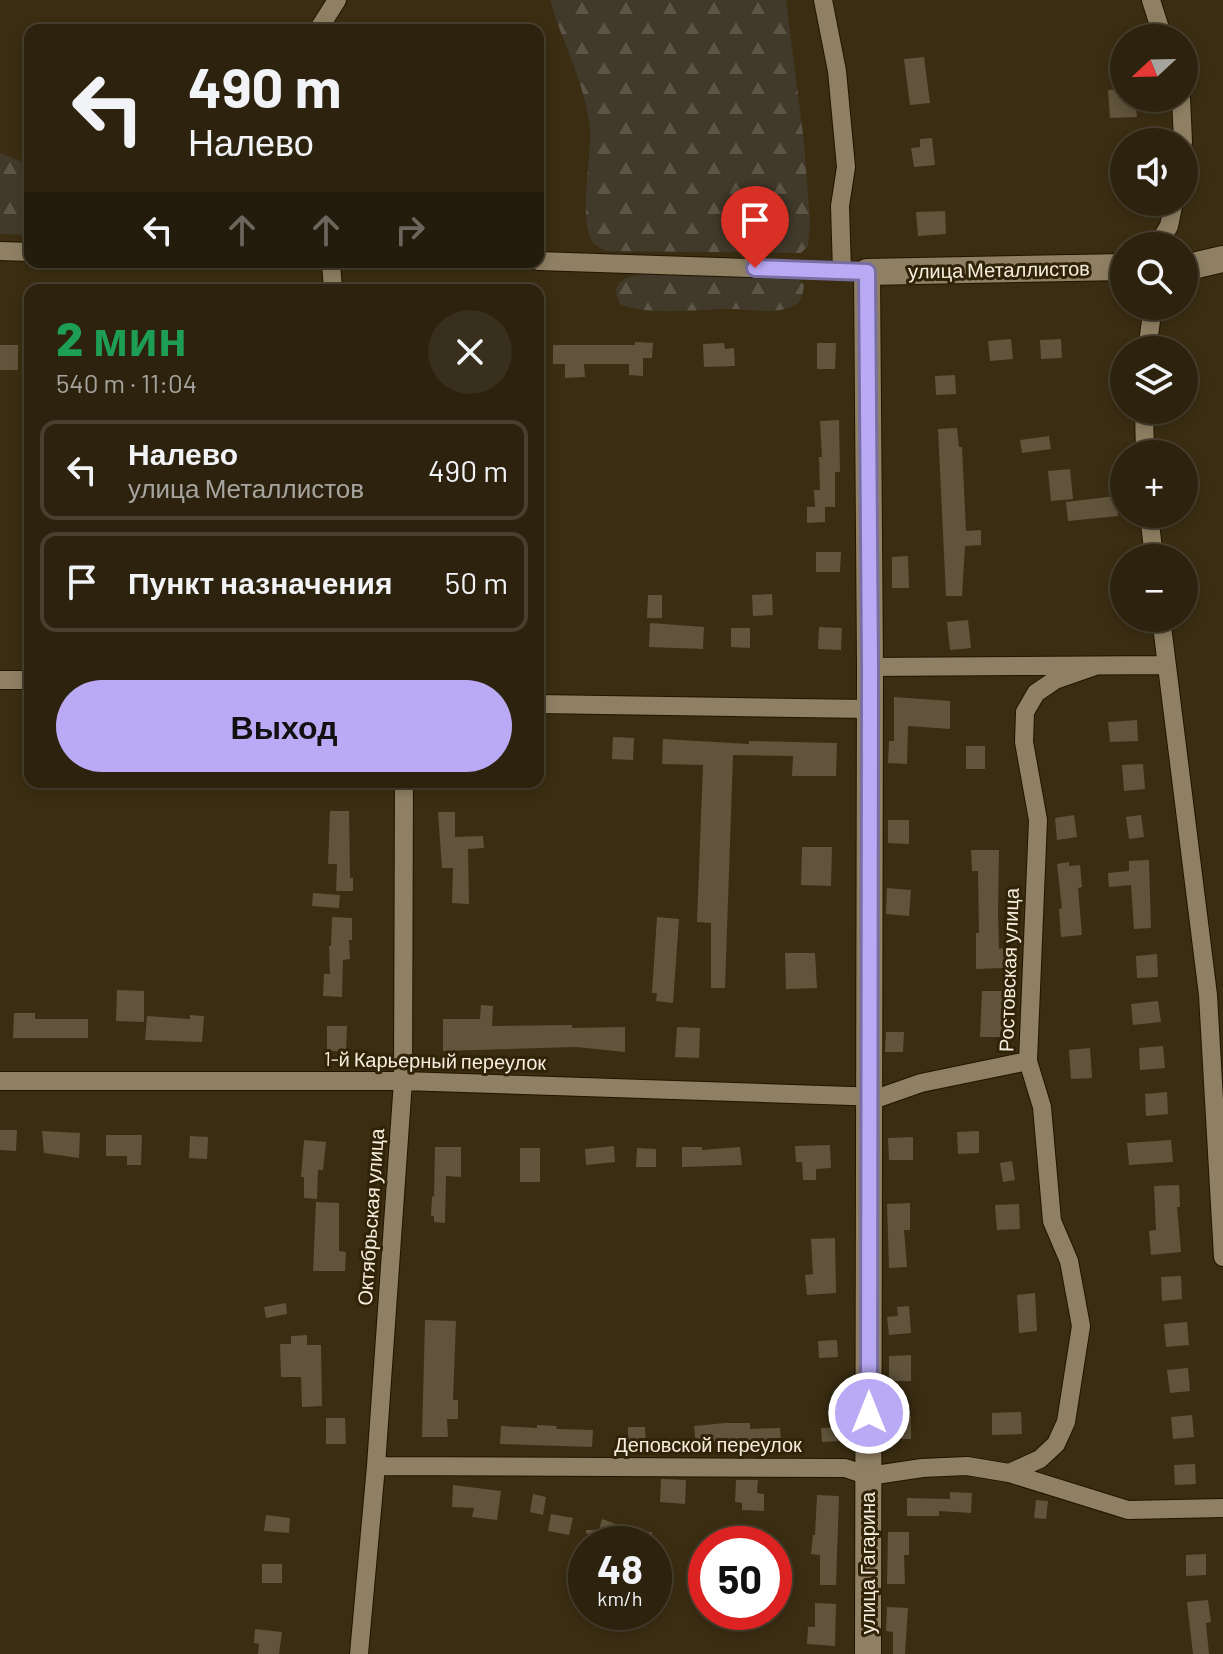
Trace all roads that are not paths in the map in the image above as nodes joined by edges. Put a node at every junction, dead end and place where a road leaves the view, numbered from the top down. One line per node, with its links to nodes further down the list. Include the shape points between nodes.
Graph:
1 (337, 0): 4 (street)
2 (823, 0): 12 (street, улица Гагарина, via 837,71 846,167 840,206)
3 (1151, 0): 5 (street)
4 (322, 24)
5 (1159, 24)
6 (0, 251): 7 (street)
7 (24, 252)
8 (1223, 259): 10 (main road)
9 (544, 261): 12 (street, улица Металлистов)
10 (1198, 265)
11 (1110, 267): 12 (main road, улица Металлистов)
12 (854, 272): 16 (main road, улица Гагарина)
13 (1162, 632): 14 (street)
14 (1166, 665): 15 (street); 26 (street, via 1208,995)
15 (1095, 666): 16 (street); 22 (street, Ростовская улица, via 1055,680 1036,693 1025,712 1024,742 1038,820)
16 (870, 667): 20 (main road, улица Гагарина)
17 (0, 680): 18 (street)
18 (24, 680)
19 (544, 704): 20 (street)
20 (869, 709): 25 (main road, улица Гагарина)
21 (404, 788): 24 (street, Октябрьская улица)
22 (1028, 1061): 25 (street, 1-й Карьерный переулок); 28 (street, Ростовская улица, via 1042,1107 1052,1221 1069,1261 1081,1326 1066,1422 1056,1444 1040,1459)
23 (0, 1081): 24 (street, 1-й Карьерный переулок)
24 (403, 1081): 25 (street, 1-й Карьерный переулок); 27 (street, Октябрьская улица)
25 (868, 1098): 29 (main road, улица Гагарина)
26 (1223, 1257)
27 (376, 1466): 29 (street, Деповской переулок, via 845,1468); 31 (street, Октябрьская улица)
28 (1009, 1473): 29 (street, Деповской переулок, via 967,1466); 30 (street, Деповской переулок, via 1128,1510)
29 (869, 1476): 32 (main road, улица Гагарина)
30 (1223, 1508)
31 (359, 1654)
32 (868, 1654)

